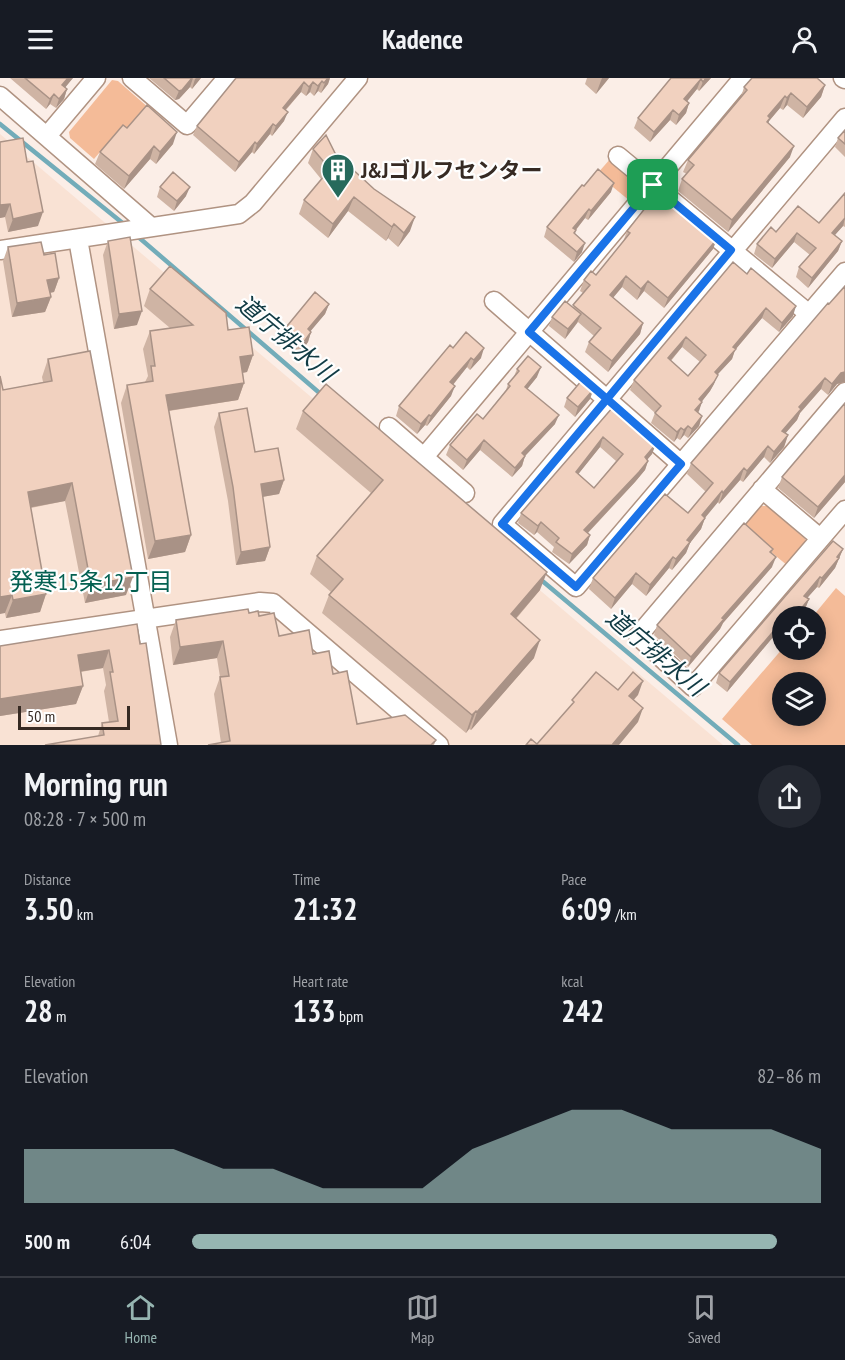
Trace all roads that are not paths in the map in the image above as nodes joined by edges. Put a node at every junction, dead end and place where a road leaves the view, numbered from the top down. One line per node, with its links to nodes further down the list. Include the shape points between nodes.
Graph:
1 (96, 78): 8 (street)
2 (132, 78): 3 (street, via 187,125)
3 (227, 78)
4 (357, 78): 11 (street, via 253,203 238,214)
5 (743, 78): 10 (street)
6 (0, 96): 8 (street)
7 (845, 118): 14 (street)
8 (47, 136): 11 (street)
9 (618, 156): 10 (street)
10 (653, 185): 14 (street); 18 (street)
11 (147, 228): 12 (street)
12 (78, 239): 13 (street); 28 (street)
13 (0, 250)
14 (731, 250): 17 (street); 20 (street)
15 (845, 272): 17 (street)
16 (494, 301): 18 (street)
17 (809, 314): 23 (street)
18 (529, 332): 20 (street); 22 (street)
19 (845, 392): 24 (street)
20 (607, 399): 23 (street); 23 (street, via 502,524 576,587)
21 (389, 427): 22 (street)
22 (424, 457): 25 (street)
23 (681, 464)
24 (762, 489): 27 (street); 27 (street, via 638,636 693,687)
25 (465, 493)
26 (845, 510): 27 (street)
27 (820, 538)
28 (147, 618): 29 (street); 30 (street); 31 (street, via 273,603)
29 (0, 640)
30 (168, 745)
31 (440, 745)

